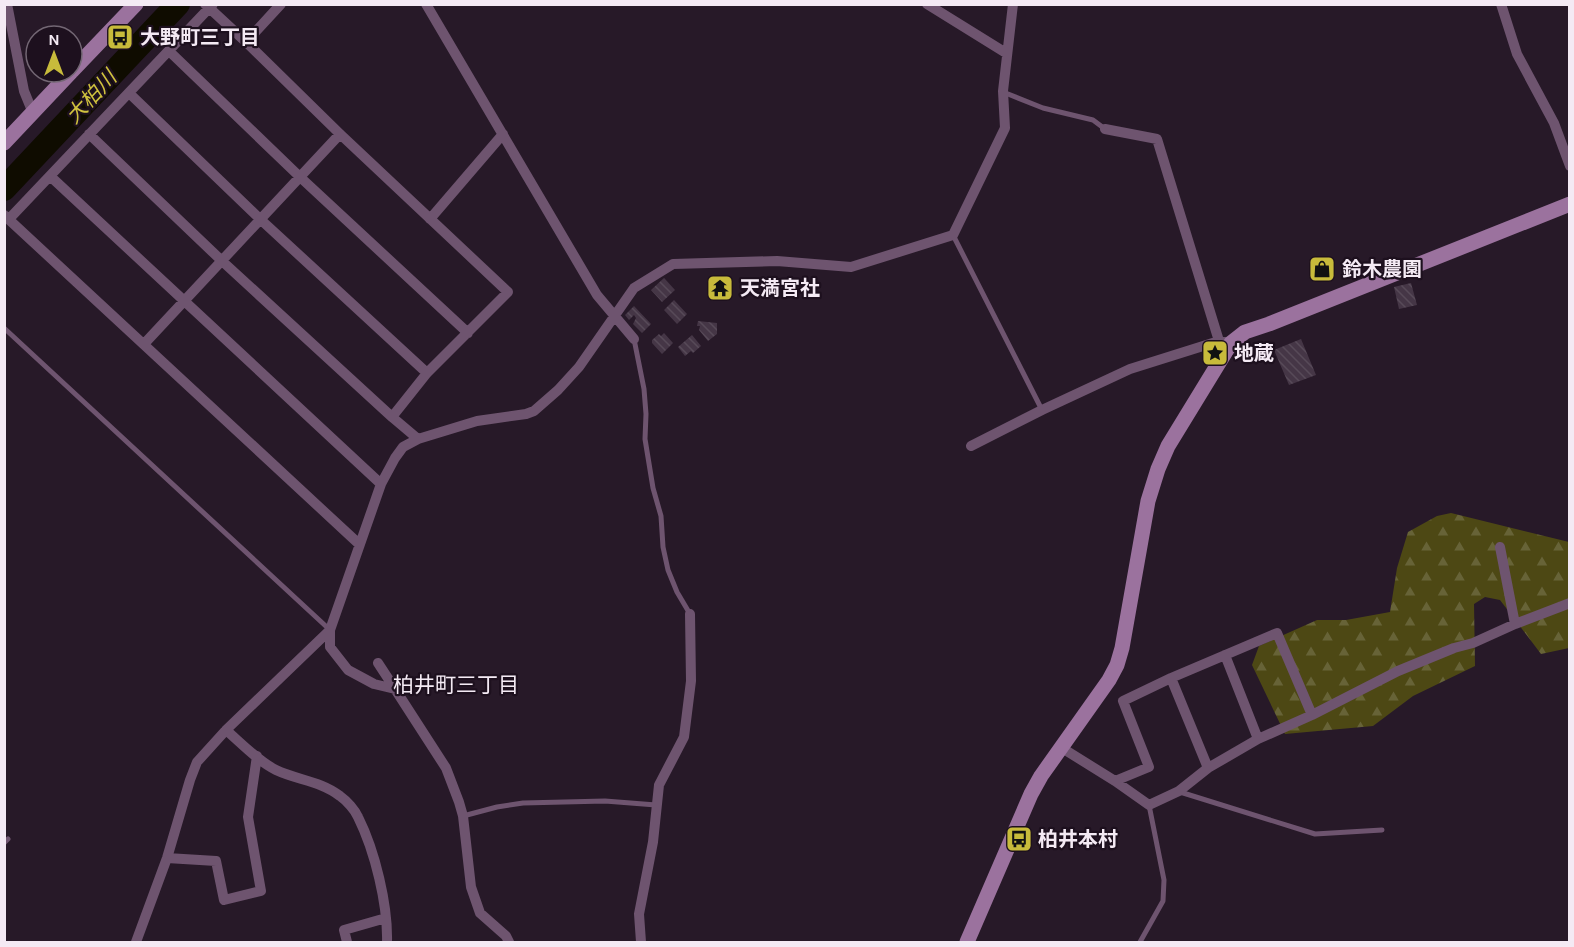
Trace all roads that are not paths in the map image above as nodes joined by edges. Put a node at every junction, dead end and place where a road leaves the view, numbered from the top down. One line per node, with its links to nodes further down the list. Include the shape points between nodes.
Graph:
1 (7, 4): 16 (street, via 24,91)
2 (136, 4): 12 (street)
3 (281, 4): 9 (street)
4 (426, 4): 20 (street)
5 (927, 4): 11 (street)
6 (1013, 4): 11 (street)
7 (1501, 4): 22 (street, via 1517,54 1554,123)
8 (209, 6): 9 (street); 10 (street)
9 (246, 42): 19 (street)
10 (169, 51): 15 (street); 24 (street)
11 (1006, 53): 14 (street)
12 (84, 59)
13 (61, 84): 16 (street)
14 (1003, 92): 17 (lane, via 1043,108 1093,120); 29 (street, via 1005,128)
15 (129, 93): 18 (street); 27 (street)
16 (33, 113): 21 (street)
17 (1105, 129): 36 (street, via 1157,139)
18 (89, 134): 23 (street); 30 (street)
19 (340, 134): 24 (street); 28 (street)
20 (503, 134): 28 (street); 32 (street, via 597,295)
21 (4, 143)
22 (1569, 166)
23 (50, 176): 26 (street); 31 (street)
24 (300, 177): 27 (street); 34 (street)
25 (1569, 204): 36 (street)
26 (7, 217): 37 (street)
27 (260, 219): 30 (street); 38 (street)
28 (430, 219): 34 (street, via 508,292)
29 (953, 235): 32 (street, via 851,267 777,261 673,264 634,288); 39 (lane)
30 (222, 261): 31 (street); 40 (street)
31 (185, 301): 37 (street); 43 (street)
32 (614, 316): 35 (street); 41 (street, via 579,367 534,411 477,421)
33 (4, 328): 49 (lane)
34 (468, 333): 38 (street)
35 (634, 339): 47 (lane, via 663,547 668,570)
36 (1225, 342): 39 (street, via 1130,369); 57 (street, via 1158,469 1148,501 1117,665)
37 (144, 344): 44 (street)
38 (427, 373): 40 (street)
39 (1042, 410): 42 (street)
40 (392, 417): 41 (street)
41 (418, 439): 43 (street, via 403,447)
42 (971, 446)
43 (381, 484): 44 (street)
44 (359, 544): 49 (street)
45 (1500, 547): 48 (street)
46 (1569, 603): 48 (street)
47 (690, 614): 62 (street, via 691,681 684,737 659,785)
48 (1515, 624): 54 (street, via 1398,671)
49 (330, 630): 53 (street, via 330,647 348,670 374,684); 55 (street)
50 (1226, 655): 52 (street); 54 (street, via 1277,633); 56 (street)
51 (378, 663): 53 (street)
52 (1171, 678): 59 (street); 60 (street, via 1123,701 1149,768)
53 (395, 688): 64 (street, via 446,768)
54 (1312, 715): 56 (street)
55 (226, 730): 58 (street); 66 (street, via 197,762)
56 (1258, 740): 59 (street)
57 (1062, 748): 60 (street); 73 (street, via 1031,794)
58 (257, 756): 66 (street, via 248,817 261,891 224,900 216,861); 67 (street, via 276,770 318,783 340,796 357,814 374,862)
59 (1208, 768): 61 (street)
60 (1114, 781): 63 (street)
61 (1179, 791): 63 (street); 65 (lane, via 1315,834)
62 (656, 805): 64 (lane, via 605,801 523,803); 72 (street, via 639,914)
63 (1149, 805): 74 (lane, via 1164,880 1162,901)
64 (463, 816): 71 (street, via 471,887 480,914)
65 (1382, 830)
66 (167, 858): 68 (street)
67 (386, 918): 69 (street, via 344,930); 70 (street)
68 (136, 942)
69 (347, 942)
70 (387, 942)
71 (509, 942)
72 (641, 942)
73 (967, 942)
74 (1140, 942)

